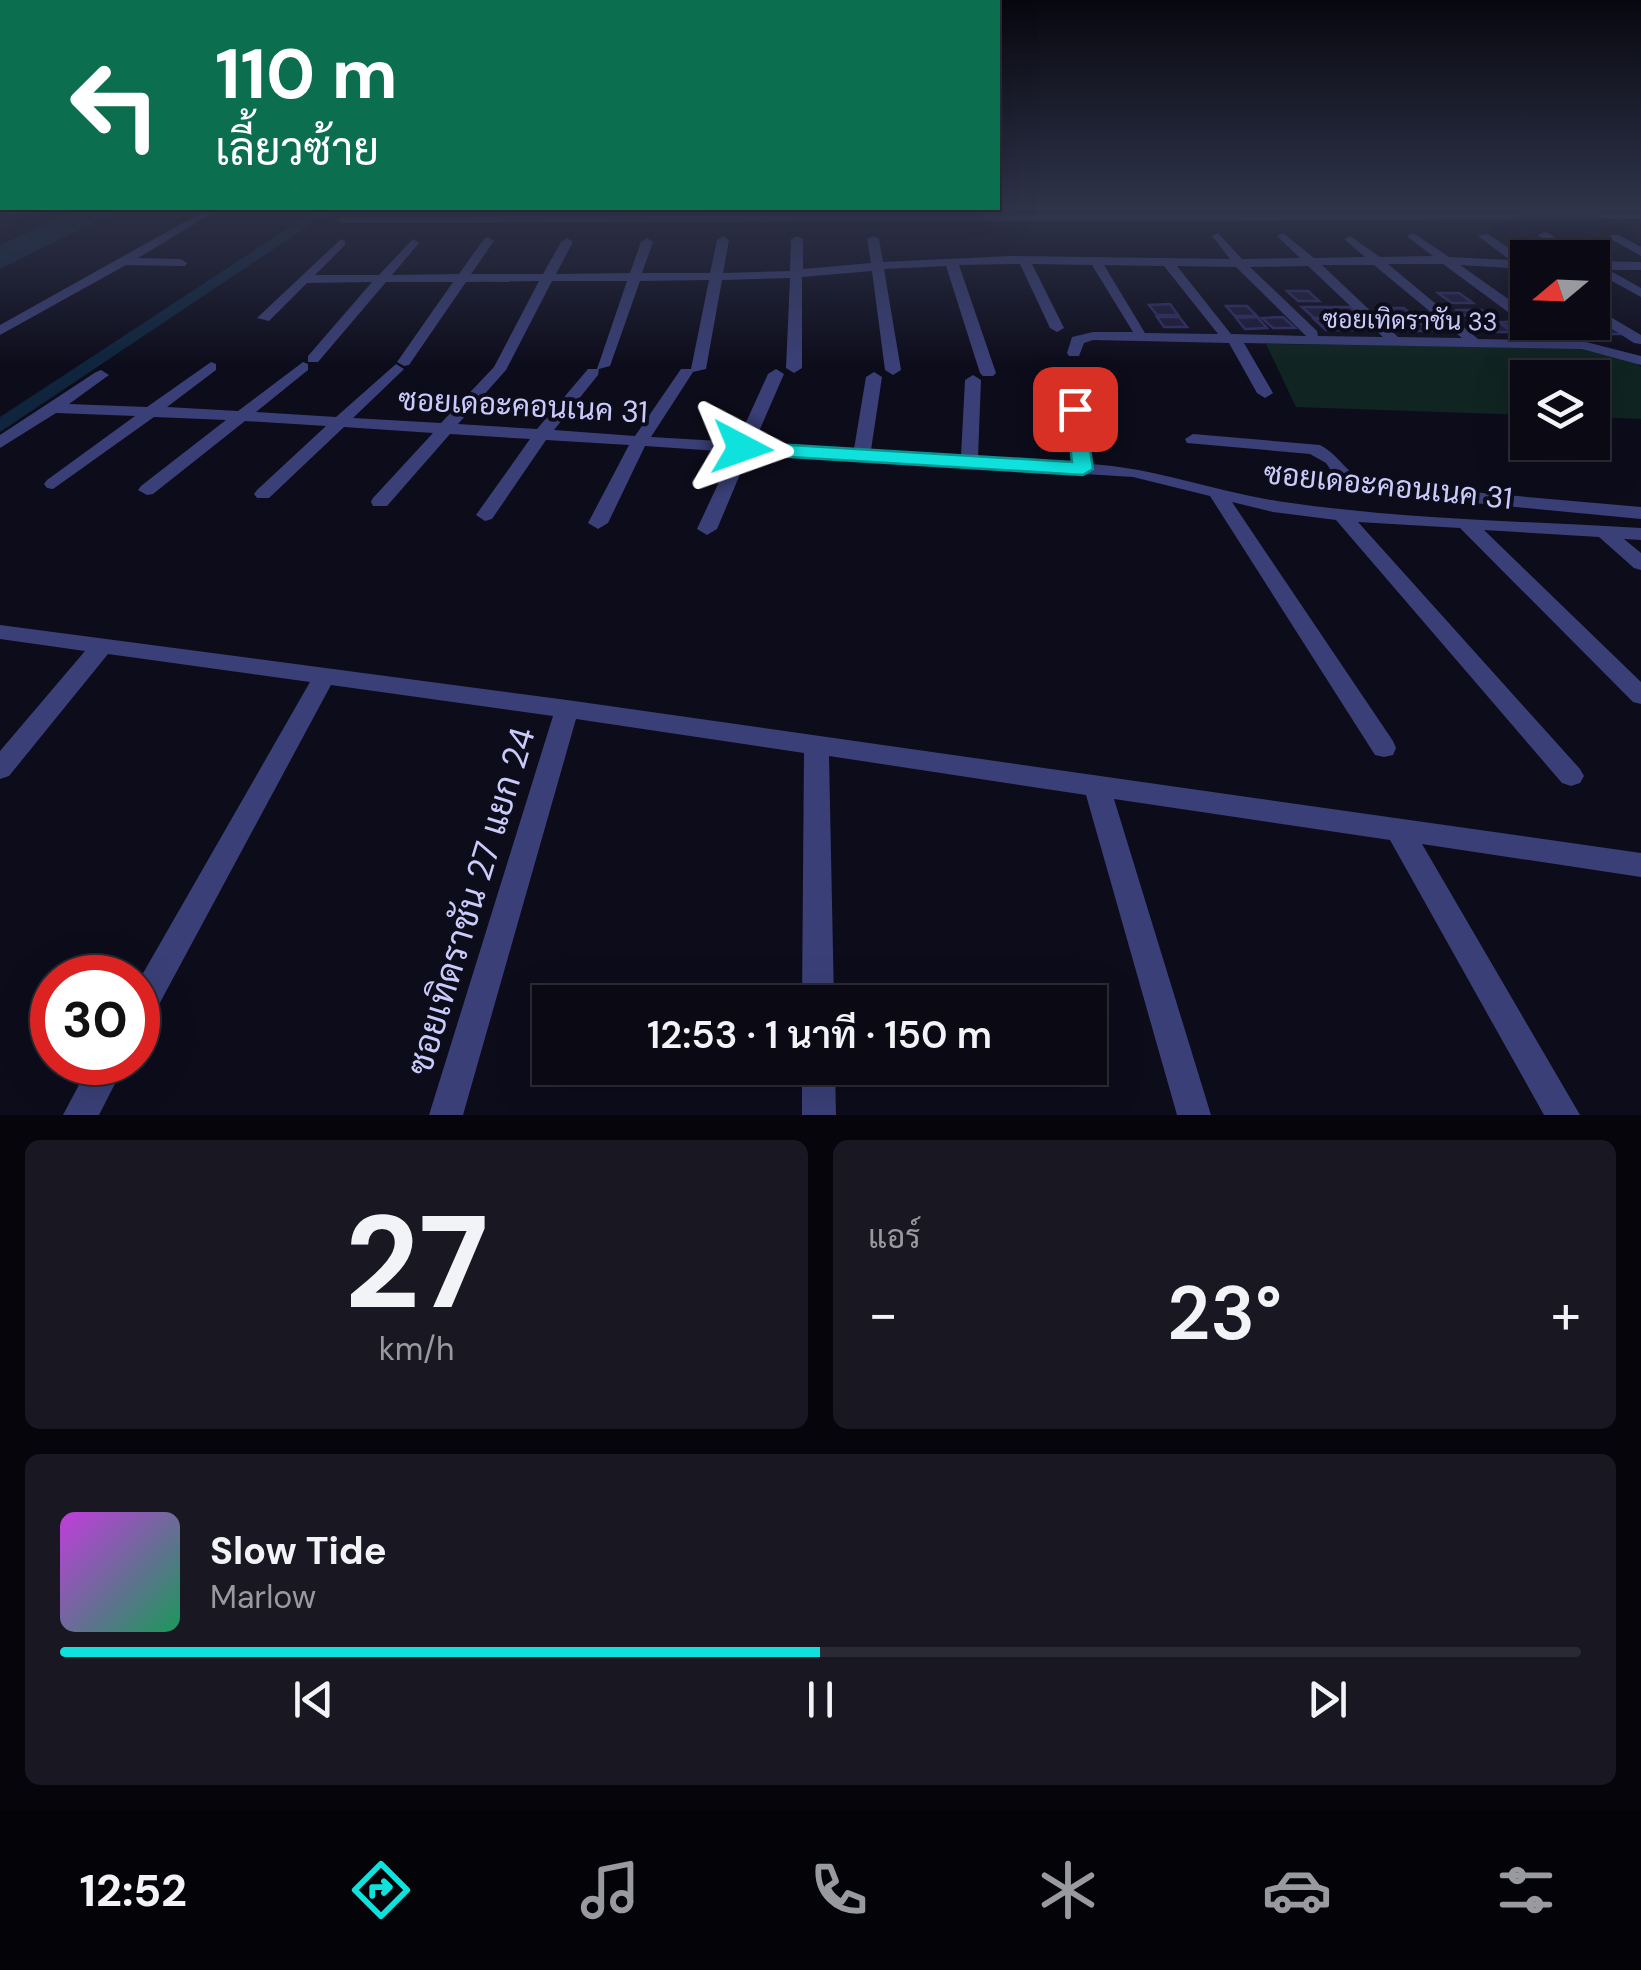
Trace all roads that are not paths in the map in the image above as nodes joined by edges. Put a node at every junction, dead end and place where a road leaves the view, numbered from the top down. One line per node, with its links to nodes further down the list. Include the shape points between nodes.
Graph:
1 (120, 262): 41 (street)
2 (152, 262): 21 (street)
3 (321, 262): 35 (street)
4 (396, 262): 32 (street)
5 (473, 262): 33 (street)
6 (556, 262): 34 (street)
7 (639, 262): 30 (street)
8 (719, 262): 31 (street)
9 (796, 262): 28 (street)
10 (876, 262): 25 (street)
11 (935, 262): 25 (street)
12 (950, 262): 69 (street, via 980,377)
13 (1025, 262): 40 (street)
14 (1096, 262): 42 (street)
15 (1168, 262): 44 (street)
16 (1215, 262): 22 (street)
17 (1331, 262): 23 (street)
18 (1378, 262): 46 (street)
19 (1447, 262): 37 (street)
20 (1472, 262): 24 (street)
21 (181, 263)
22 (1239, 263): 23 (street); 43 (street)
23 (1310, 263): 45 (street)
24 (1510, 265)
25 (876, 266): 28 (street); 52 (street)
26 (1610, 266): 27 (street)
27 (1641, 266)
28 (796, 276): 31 (street); 51 (street)
29 (1610, 276): 36 (street)
30 (633, 277): 31 (street); 34 (street); 63 (street, via 598,369)
31 (716, 277): 64 (street, via 692,371)
32 (382, 278): 33 (street); 35 (street); 60 (street, via 308,363)
33 (462, 278): 34 (street); 61 (street, via 400,365)
34 (547, 278): 62 (street, via 499,368)
35 (304, 279): 38 (street)
36 (1641, 293)
37 (1510, 307)
38 (264, 318)
39 (1610, 321): 47 (street)
40 (1057, 328)
41 (0, 331)
42 (1139, 331)
43 (1312, 334)
44 (1230, 337): 48 (street, ซอยเทิดราชัน 33, via 1094,336 1077,340); 49 (street, ซอยเทิดราชัน 33, via 1582,344); 57 (street)
45 (1391, 337)
46 (1470, 339)
47 (1639, 340)
48 (1074, 353)
49 (1641, 360)
50 (211, 366): 59 (street)
51 (794, 368)
52 (893, 370)
53 (776, 374): 67 (street)
54 (101, 376): 58 (street)
55 (874, 377): 68 (street)
56 (1070, 379): 70 (street)
57 (1265, 393)
58 (55, 408): 59 (street, ซอยเดอะคอนเนค 31); 66 (street)
59 (147, 412): 60 (street, ซอยเดอะคอนเนค 31); 71 (street)
60 (242, 417): 61 (street, ซอยเดอะคอนเนค 31); 72 (street)
61 (340, 422): 62 (street, ซอยเดอะคอนเนค 31); 73 (street)
62 (447, 429): 63 (street, ซอยเดอะคอนเนค 31); 75 (street)
63 (542, 434): 64 (street, ซอยเดอะคอนเนค 31); 77 (street)
64 (640, 440): 67 (street, ซอยเดอะคอนเนค 31); 79 (street)
65 (1193, 440): 76 (street, via 1314,449 1332,458 1348,482 1369,488)
66 (0, 444)
67 (742, 448): 68 (street, ซอยเดอะคอนเนค 31); 81 (street)
68 (861, 456): 69 (street, ซอยเดอะคอนเนค 31)
69 (969, 462): 70 (street, ซอยเดอะคอนเนค 31)
70 (1083, 469): 74 (street, ซอยเดอะคอนเนค 31, via 1133,472)
71 (53, 484)
72 (147, 490)
73 (263, 494)
74 (1216, 494): 78 (street, ซอยเดอะคอนเนค 31); 91 (street)
75 (380, 502)
76 (1641, 513)
77 (485, 515)
78 (1342, 515): 80 (street, ซอยเดอะคอนเนค 31); 93 (street)
79 (598, 523)
80 (1467, 524): 82 (street, ซอยเดอะคอนเนค 31); 88 (street)
81 (707, 529)
82 (1606, 533): 83 (street, ซอยเดอะคอนเนค 31); 84 (street)
83 (1641, 534)
84 (1641, 564)
85 (0, 632): 86 (street)
86 (102, 646): 87 (street); 92 (street)
87 (324, 677): 89 (street); 97 (street)
88 (1641, 696)
89 (567, 709): 90 (street); 102 (street, ซอยเทิดราชัน 27 แยก 24)
90 (816, 745): 94 (street); 98 (street)
91 (1384, 748)
92 (0, 769)
93 (1571, 776)
94 (1097, 786): 95 (street); 104 (street)
95 (1399, 830): 96 (street); 105 (street)
96 (1641, 865)
97 (160, 972)
98 (818, 985)
99 (97, 1085): 101 (street)
100 (818, 1085): 103 (street)
101 (80, 1115)
102 (446, 1115)
103 (819, 1115)
104 (1194, 1115)
105 (1563, 1115)

